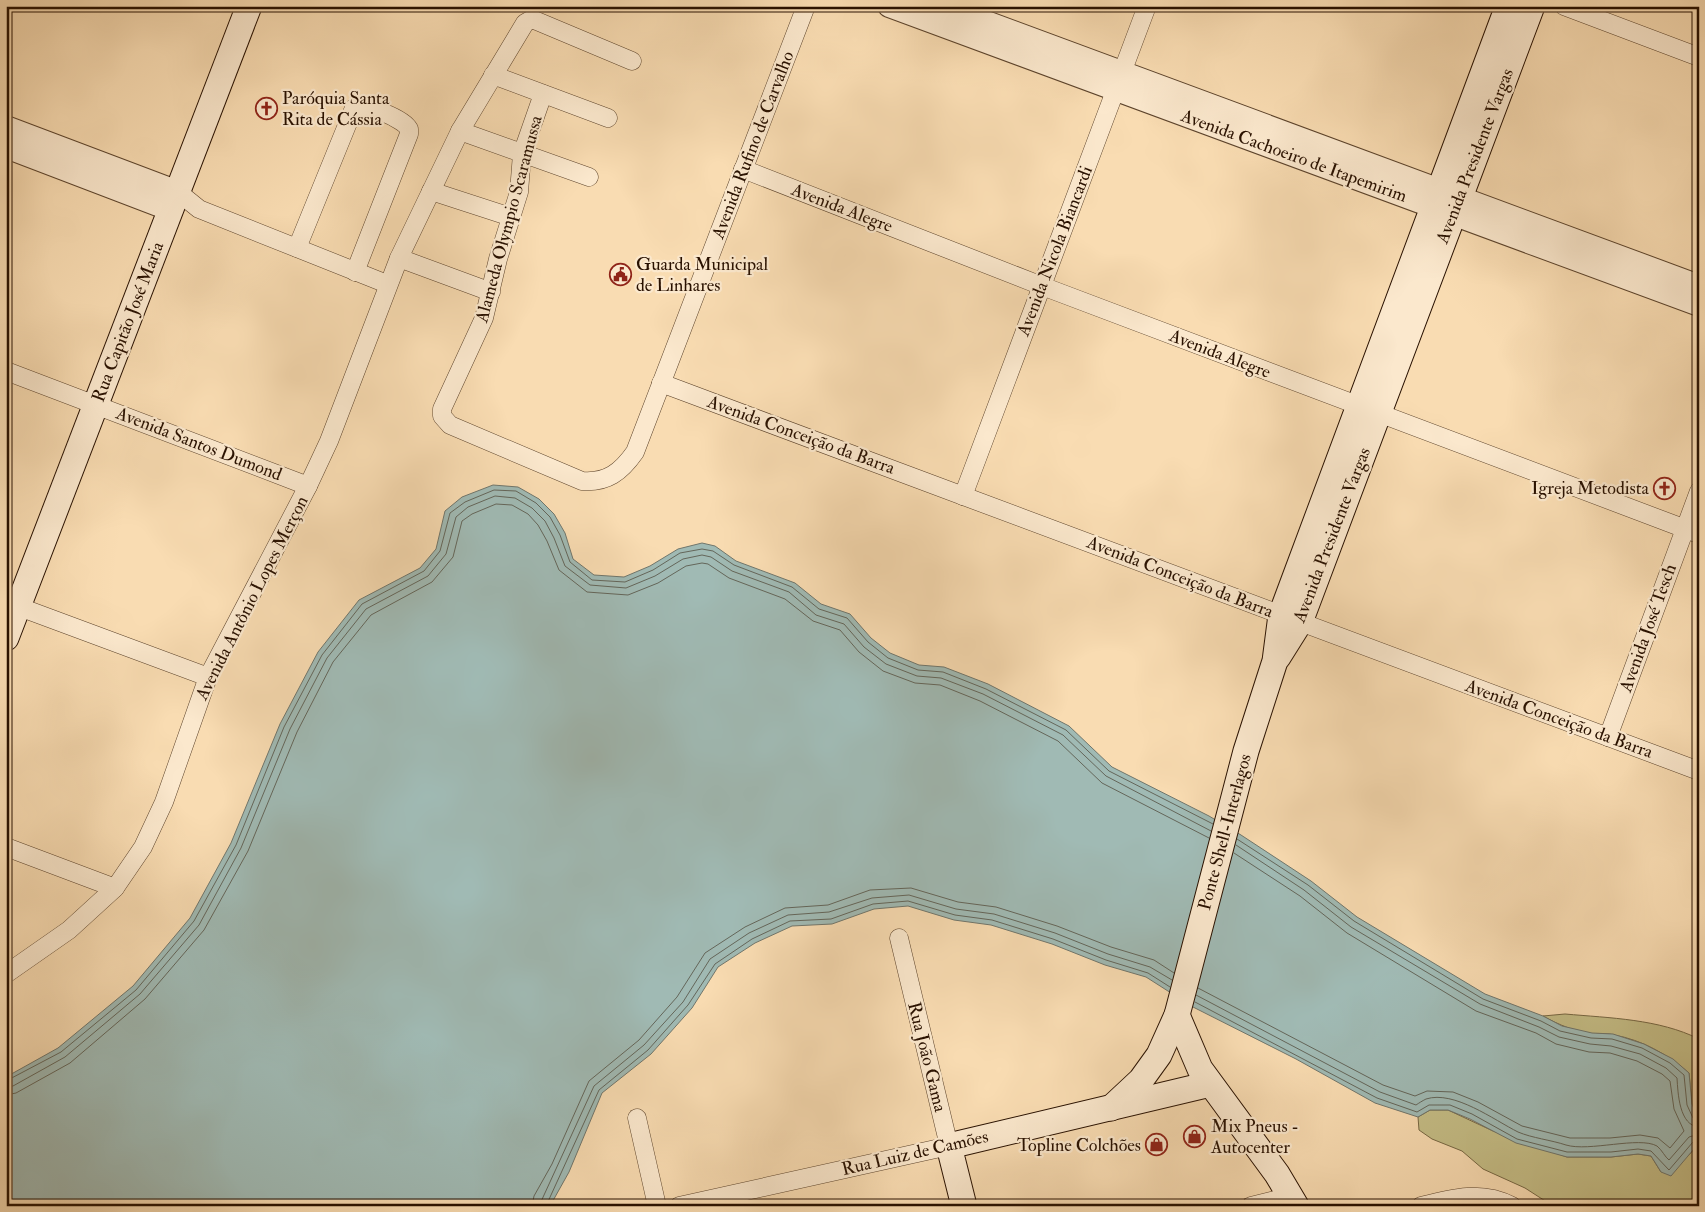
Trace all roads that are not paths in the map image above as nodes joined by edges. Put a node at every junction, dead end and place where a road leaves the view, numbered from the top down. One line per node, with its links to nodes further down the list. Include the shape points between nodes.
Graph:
1 (249, 6): 22 (main road, Rua Capitão José Maria)
2 (806, 6): 19 (street, Avenida Rufino de Carvalho)
3 (890, 6): 12 (street)
4 (943, 6): 12 (street)
5 (1147, 6): 12 (street, Avenida Nicola Biancardi)
6 (1508, 6): 23 (main road, Avenida Presidente Vargas)
7 (1532, 6): 23 (main road, Avenida Presidente Vargas)
8 (1564, 6): 9 (street)
9 (1699, 57)
10 (632, 61): 11 (street, Avenida Antônio Lopes Merçon, via 532,19)
11 (493, 75): 13 (street); 16 (street, Avenida Antônio Lopes Merçon)
12 (1119, 81): 23 (street); 29 (street, Avenida Nicola Biancardi)
13 (543, 94): 14 (street); 18 (street, Alameda Olympio Scaramussa)
14 (608, 118)
15 (6, 127): 22 (street)
16 (460, 131): 18 (street); 21 (street, Avenida Antônio Lopes Merçon)
17 (6, 147): 22 (street)
18 (522, 154): 20 (street); 24 (street, Alameda Olympio Scaramussa, via 519,192)
19 (743, 169): 29 (street, Avenida Alegre); 34 (street, Avenida Rufino de Carvalho)
20 (589, 178)
21 (431, 191): 24 (street); 26 (street, Avenida Antônio Lopes Merçon)
22 (174, 201): 25 (street); 35 (main road, Rua Capitão José Maria)
23 (1446, 202): 30 (street); 32 (street); 36 (main road, Avenida Presidente Vargas)
24 (511, 217): 31 (street, Alameda Olympio Scaramussa)
25 (297, 248): 27 (street); 27 (street, via 352,111 362,106 403,121 409,129)
26 (399, 258): 28 (street, Avenida Antônio Lopes Merçon); 31 (street)
27 (355, 272): 28 (street)
28 (387, 284): 38 (street, Avenida Antônio Lopes Merçon, via 329,441)
29 (1042, 286): 36 (street, Avenida Alegre); 40 (street, Avenida Nicola Biancardi)
30 (1699, 286)
31 (491, 292): 37 (street, Alameda Olympio Scaramussa, via 484,318 442,409 444,420 582,481 597,482 611,477)
32 (1699, 305)
33 (6, 371): 35 (street, Avenida Santos Dumond)
34 (661, 383): 37 (street, Avenida Rufino de Carvalho); 40 (street, Avenida Conceição da Barra)
35 (96, 405): 38 (street, Avenida Santos Dumond); 42 (main road, Rua Capitão José Maria)
36 (1369, 410): 41 (street, Avenida Alegre); 43 (main road, Avenida Presidente Vargas)
37 (635, 452)
38 (308, 486): 46 (street, Avenida Antônio Lopes Merçon)
39 (1699, 491): 41 (street, Avenida José Tesch)
40 (963, 496): 43 (street, Avenida Conceição da Barra)
41 (1692, 532): 47 (street, Avenida José Tesch)
42 (12, 604): 44 (main road, Rua Capitão José Maria); 46 (street)
43 (1290, 619): 45 (main road, Avenida Presidente Vargas); 47 (street, Avenida Conceição da Barra)
44 (6, 638)
45 (1275, 661): 53 (main road, Ponte Shell-Interlagos, via 1246,751)
46 (208, 677): 50 (street, Avenida Antônio Lopes Merçon, via 164,802 143,847)
47 (1608, 737): 48 (street, Avenida Conceição da Barra)
48 (1699, 771)
49 (6, 847): 50 (street)
50 (115, 888): 52 (street, Avenida Antônio Lopes Merçon, via 69,930)
51 (899, 938): 57 (street, Rua João Gama)
52 (6, 974)
53 (1178, 1009): 54 (main road, via 1200,1069); 55 (main road, Ponte Shell-Interlagos, via 1158,1055 1141,1080)
54 (1210, 1084): 55 (main road, Rua Luiz de Camões); 58 (main road)
55 (1111, 1108): 57 (main road, Rua Luiz de Camões)
56 (637, 1118): 59 (street)
57 (948, 1146): 60 (street, Rua Luiz de Camões); 61 (main road, Rua João Gama)
58 (1294, 1201): 62 (street)
59 (657, 1206)
60 (679, 1206)
61 (964, 1206)
62 (1251, 1206)
63 (1421, 1206): 64 (street, via 1479,1196 1498,1198)
64 (1512, 1206)

